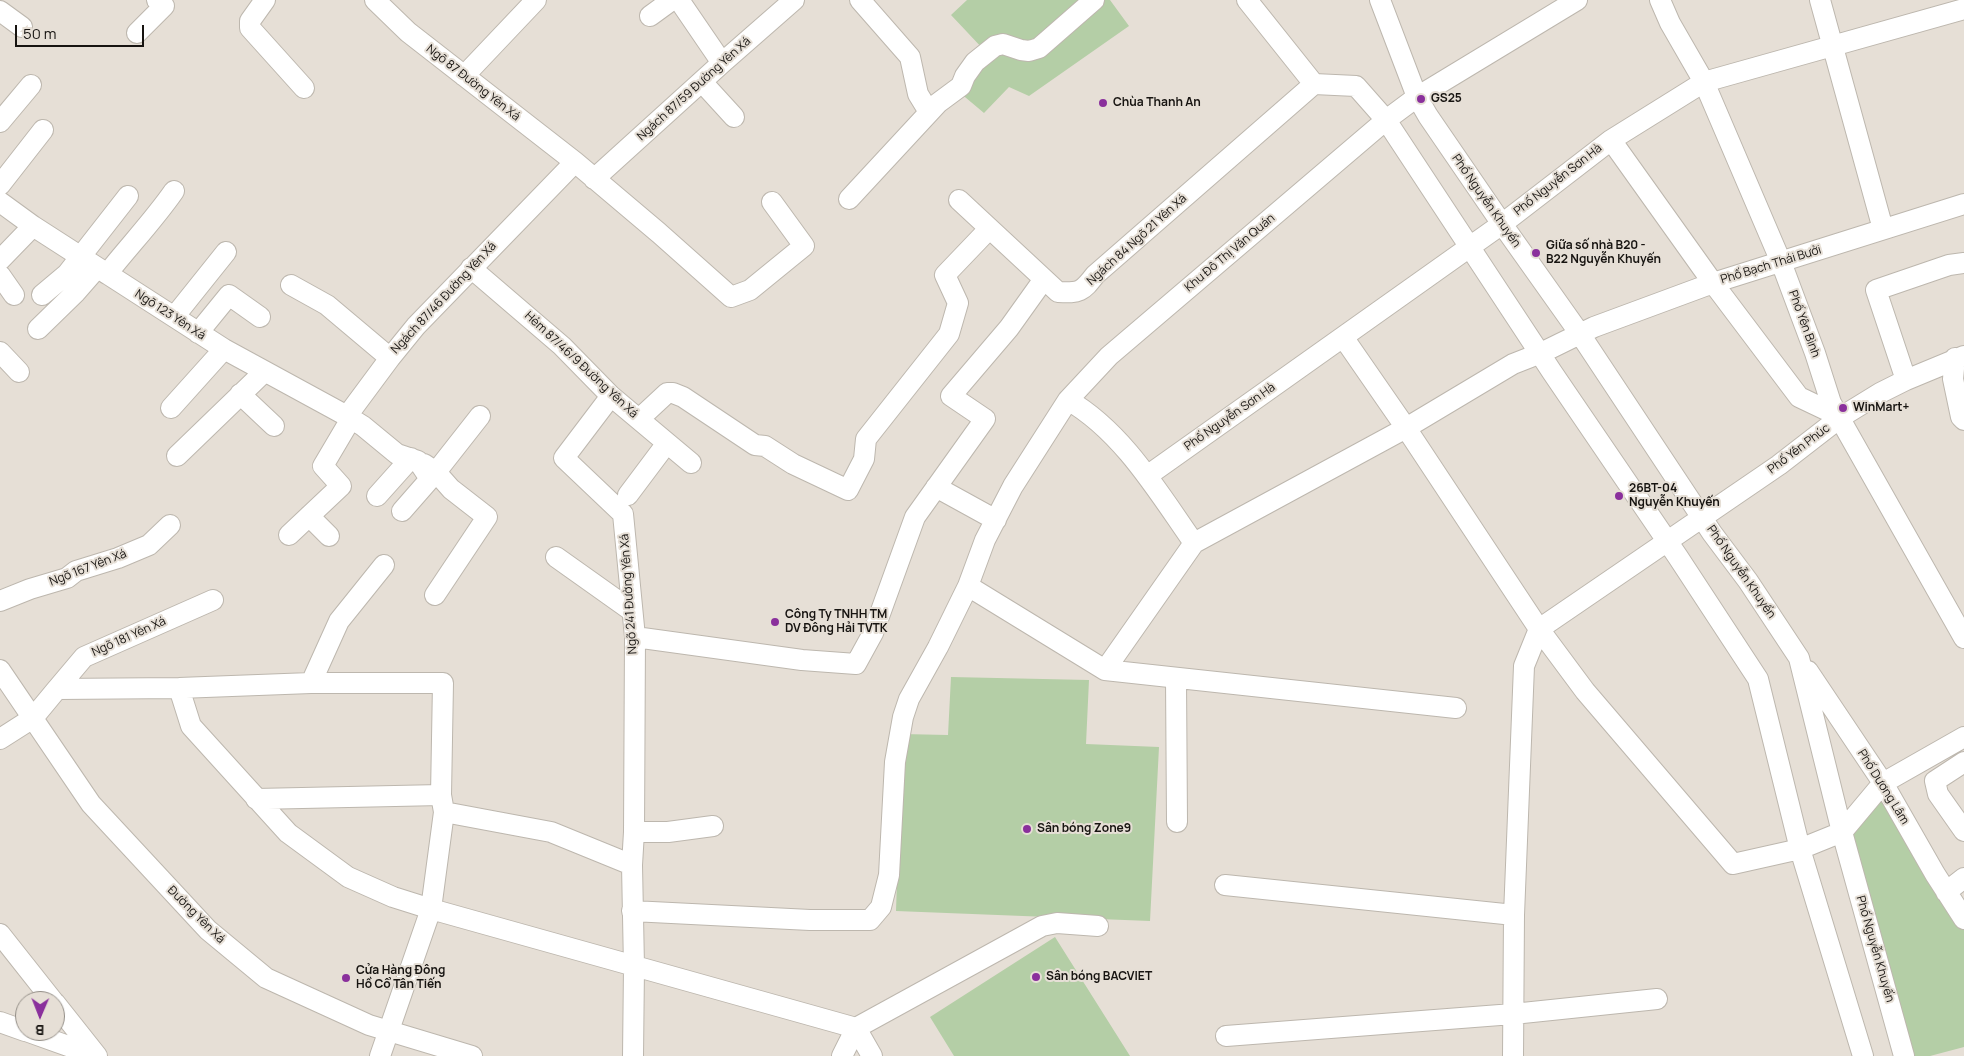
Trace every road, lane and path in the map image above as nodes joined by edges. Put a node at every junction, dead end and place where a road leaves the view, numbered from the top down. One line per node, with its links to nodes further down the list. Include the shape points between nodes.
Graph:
1 (158, 0): 19 (street, via 164,6)
2 (265, 0): 27 (street, via 250,21 250,28)
3 (376, 0): 22 (street, Ngõ 87 Đường Yên Xá, via 408,32)
4 (536, 0): 22 (street)
5 (672, 0): 17 (street)
6 (679, 0): 21 (street)
7 (794, 0): 21 (street, Ngách 87/59 Đường Yên Xá)
8 (860, 0): 29 (street, via 910,57 918,94)
9 (1094, 0): 29 (street, via 1039,48 1029,51 1003,44 995,46 975,62 961,86)
10 (1247, 0): 25 (street)
11 (1380, 0): 28 (street, Phố Nguyễn Khuyến)
12 (1577, 0): 28 (street, Khu Đô Thị Văn Quán)
13 (1660, 0): 24 (street, Phố Yên Bình)
14 (1820, 0): 20 (street)
15 (1962, 10): 20 (street, Phố Nguyễn Sơn Hà)
16 (0, 11): 18 (street)
17 (650, 16)
18 (22, 27)
19 (137, 33)
20 (1833, 48): 24 (street, Phố Nguyễn Sơn Hà); 48 (street)
21 (722, 63): 23 (street, Ngách 87/59 Đường Yên Xá)
22 (464, 76): 35 (street, Ngõ 87 Đường Yên Xá)
23 (702, 82): 30 (street); 36 (street, Ngách 87/59 Đường Yên Xá)
24 (1704, 82): 34 (street, Phố Nguyễn Sơn Hà); 53 (street, Phố Yên Bình)
25 (1314, 84): 31 (street, via 1356,86); 58 (street, Ngách 84 Ngõ 21 Yên Xá, via 1077,293 1058,292)
26 (31, 85): 32 (street)
27 (304, 88)
28 (1417, 97): 31 (street, Khu Đô Thị Văn Quán); 45 (street, Phố Nguyễn Khuyến)
29 (929, 112): 40 (street)
30 (734, 117)
31 (1386, 120): 49 (street); 79 (street, Khu Đô Thị Văn Quán, via 1108,356)
32 (0, 122)
33 (43, 130): 37 (street)
34 (1611, 140): 45 (street, Phố Nguyễn Sơn Hà); 59 (street)
35 (575, 162): 36 (street, Ngõ 87 Đường Yên Xá); 55 (street, Ngách 87/46 Đường Yên Xá)
36 (594, 179): 43 (street, Ngõ 87 Đường Yên Xá, via 731,297 750,290 804,246)
37 (0, 185)
38 (174, 191): 56 (street, via 136,238)
39 (128, 196): 51 (street)
40 (849, 199)
41 (958, 200): 47 (street, Ngách 84 Ngõ 21 Yên Xá)
42 (0, 202): 46 (street, Ngõ 123 Yên Xá)
43 (772, 202)
44 (1964, 204): 48 (street, Phố Bạch Thái Bưởi)
45 (1502, 224): 49 (street, Phố Nguyễn Sơn Hà); 67 (street, Phố Nguyễn Khuyến)
46 (33, 226): 51 (street, Ngõ 123 Yên Xá); 52 (street)
47 (989, 229): 58 (street, Ngách 84 Ngõ 21 Yên Xá); 84 (street, via 945,275 958,303 949,334 866,439 864,458 848,490 793,464 765,446 756,445 673,393 667,394)
48 (1883, 229): 53 (street, Phố Bạch Thái Bưởi)
49 (1469, 247): 68 (street, Phố Nguyễn Sơn Hà); 71 (street)
50 (226, 252): 63 (street)
51 (80, 257): 56 (street, Ngõ 123 Yên Xá); 62 (street, via 67,274)
52 (0, 260)
53 (1781, 262): 59 (street, Phố Bạch Thái Bưởi); 83 (street, Phố Yên Bình, via 1831,403)
54 (1964, 263): 76 (street, via 1876,290)
55 (470, 268): 73 (street, Ngách 87/46 Đường Yên Xá); 78 (street, Hẻm 87/46/9 Đường Yên Xá, via 562,346)
56 (102, 271): 63 (street, Ngõ 123 Yên Xá); 65 (street)
57 (0, 275): 61 (street)
58 (1044, 279): 94 (street, via 1009,328 951,396 985,419)
59 (1713, 283): 67 (street, Phố Bạch Thái Bưởi); 83 (street, via 1799,397)
60 (291, 285): 73 (street, via 327,305)
61 (14, 295)
62 (42, 295)
63 (174, 317): 66 (street, Ngõ 123 Yên Xá)
64 (260, 317): 66 (street, via 229,295)
65 (38, 329)
66 (198, 333): 69 (street, Ngõ 123 Yên Xá)
67 (1580, 334): 71 (street, Phố Bạch Thái Bưởi); 99 (street, Phố Nguyễn Khuyến)
68 (1343, 337): 87 (street); 93 (street, Phố Nguyễn Sơn Hà)
69 (224, 349): 75 (street, Ngõ 123 Yên Xá); 80 (street)
70 (0, 352): 74 (street)
71 (1541, 353): 87 (street, Phố Bạch Thái Bưởi, via 1513,364); 104 (street)
72 (1960, 357): 76 (street, Phố Yên Phúc); 85 (street, via 1954,379)
73 (390, 358): 81 (street, Ngách 87/46 Đường Yên Xá)
74 (19, 372)
75 (264, 372): 77 (street); 81 (street, Ngõ 123 Yên Xá)
76 (1906, 380): 83 (street, Phố Yên Phúc)
77 (240, 394): 86 (street); 89 (street)
78 (611, 396): 84 (street, Hẻm 87/46/9 Đường Yên Xá); 112 (street, Ngõ 241 Đường Yên Xá, via 564,458 631,519)
79 (1068, 400): 93 (street, via 1104,426); 100 (street, Khu Đô Thị Văn Quán, via 1013,486)
80 (171, 408)
81 (347, 416): 90 (street, Ngõ 123 Yên Xá, via 397,454); 98 (street, Ngách 87/46 Đường Yên Xá, via 349,422 323,466 341,486)
82 (480, 416): 92 (street)
83 (1841, 417): 99 (street, Phố Yên Phúc, via 1779,465); 115 (street, Phố Yên Bình)
84 (639, 419): 88 (street, Hẻm 87/46/9 Đường Yên Xá)
85 (1964, 420)
86 (274, 426)
87 (1406, 428): 105 (street, Phố Bạch Thái Bưởi); 113 (street)
88 (667, 443): 91 (street, Hẻm 87/46/9 Đường Yên Xá); 95 (street)
89 (177, 456)
90 (414, 460): 92 (street); 96 (street); 97 (street, via 430,479)
91 (691, 463)
92 (436, 472): 109 (street, via 451,489 487,517)
93 (1147, 476): 105 (street)
94 (936, 487): 100 (street); 114 (street, via 915,517 873,633 856,664 802,660)
95 (628, 495)
96 (377, 496)
97 (402, 512)
98 (310, 516): 102 (street, Ngách 87/46 Đường Yên Xá); 103 (street)
99 (1702, 517): 104 (street, Phố Yên Phúc); 116 (street, Phố Nguyễn Khuyến)
100 (996, 520): 108 (street, Khu Đô Thị Văn Quán)
101 (170, 524): 111 (street, Ngõ 167 Yên Xá, via 149,545)
102 (289, 535)
103 (329, 536)
104 (1668, 542): 113 (street, Phố Yên Phúc); 136 (street, via 1758,679)
105 (1194, 543): 118 (street)
106 (556, 557): 112 (street)
107 (384, 564): 120 (street, via 340,620)
108 (968, 586): 118 (street); 142 (street, Khu Đô Thị Văn Quán, via 909,699 903,717 895,762 889,875 881,907 870,920)
109 (434, 595)
110 (213, 600): 122 (street, Ngõ 181 Yên Xá, via 84,657)
111 (0, 601)
112 (632, 611): 114 (street, Ngõ 241 Đường Yên Xá)
113 (1539, 629): 136 (street, via 1585,691 1733,864); 143 (street, via 1524,666)
114 (635, 637): 134 (street, Ngõ 241 Đường Yên Xá)
115 (1964, 638)
116 (1799, 658): 128 (street, Phố Dương Lâm); 135 (street, Phố Nguyễn Khuyến)
117 (0, 670): 124 (street, Đường Yên Xá)
118 (1105, 670): 119 (street)
119 (1176, 679): 123 (street); 131 (street)
120 (311, 683): 121 (street); 130 (street, via 443,683)
121 (179, 688): 122 (street); 129 (street, via 191,726)
122 (57, 689): 124 (street, Ngõ 181 Yên Xá)
123 (1456, 708)
124 (33, 718): 126 (street, Ngõ 181 Yên Xá); 155 (street, Đường Yên Xá, via 91,804 208,930 266,978)
125 (1964, 737): 128 (street)
126 (0, 739)
127 (1964, 762): 133 (street, via 1935,781 1938,794)
128 (1883, 783): 135 (street); 140 (street, Phố Dương Lâm)
129 (256, 799): 130 (street); 141 (street, via 288,833 348,877 392,897)
130 (443, 804): 137 (street, via 552,832); 141 (street)
131 (1177, 822)
132 (714, 826): 134 (street, via 668,832)
133 (1964, 831)
134 (634, 832): 137 (street, Ngõ 241 Đường Yên Xá)
135 (1842, 832): 136 (street); 166 (street, Phố Nguyễn Khuyến)
136 (1800, 849): 165 (street)
137 (632, 865): 142 (street, Ngõ 241 Đường Yên Xá)
138 (1964, 878): 140 (street)
139 (1225, 885): 143 (street)
140 (1946, 892): 144 (street, Phố Dương Lâm)
141 (431, 909): 147 (street); 155 (street)
142 (632, 912): 147 (street, Ngõ 241 Đường Yên Xá)
143 (1514, 915): 150 (street)
144 (1964, 918)
145 (1098, 926): 154 (street, via 1057,923 1042,926)
146 (0, 934): 148 (street)
147 (634, 967): 154 (street); 161 (street, Ngõ 241 Đường Yên Xá)
148 (45, 991)
149 (1656, 999): 150 (street)
150 (1514, 1014): 156 (street); 164 (street)
151 (65, 1016): 158 (street)
152 (0, 1022): 153 (street)
153 (15, 1027)
154 (856, 1028): 162 (street); 163 (street)
155 (389, 1031): 159 (street); 160 (street, Đường Yên Xá)
156 (1226, 1036)
157 (54, 1041): 158 (street)
158 (96, 1056)
159 (380, 1056)
160 (472, 1056)
161 (633, 1056)
162 (842, 1056)
163 (872, 1056)
164 (1513, 1056)
165 (1863, 1056)
166 (1904, 1056)

